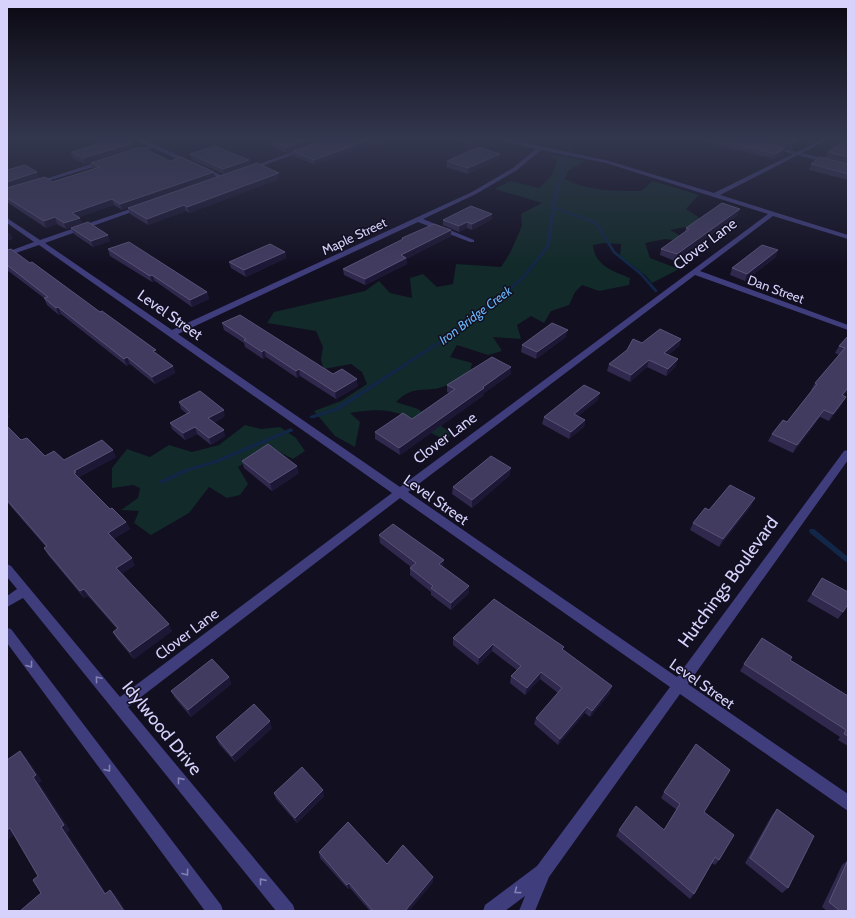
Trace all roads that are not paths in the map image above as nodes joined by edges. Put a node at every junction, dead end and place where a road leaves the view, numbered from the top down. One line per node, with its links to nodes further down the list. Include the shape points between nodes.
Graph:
1 (39, 182): 5 (street)
2 (493, 182): 9 (street, Maple Street)
3 (673, 182): 6 (street)
4 (741, 182): 6 (street)
5 (29, 185)
6 (716, 195): 8 (street)
7 (150, 204): 12 (street)
8 (773, 213): 11 (street); 15 (street, Clover Lane)
9 (417, 219): 13 (street); 17 (street, Maple Street)
10 (7, 220): 12 (street, Level Street)
11 (848, 237)
12 (39, 242): 14 (street); 17 (street, Level Street)
13 (472, 242)
14 (7, 254)
15 (695, 272): 16 (street, Dan Street); 19 (street, Clover Lane)
16 (848, 328)
17 (171, 334): 19 (street, Level Street)
18 (848, 453): 24 (street, Hutchings Boulevard)
19 (399, 493): 24 (street, Level Street); 25 (street, Clover Lane)
20 (7, 569): 21 (street, Idylwood Drive)
21 (24, 591): 22 (street); 25 (street, Idylwood Drive, one-way to 21)
22 (7, 602)
23 (7, 634): 28 (street, one-way to 28)
24 (678, 685): 26 (street, Level Street); 27 (street, Hutchings Boulevard)
25 (120, 706): 29 (street, Idylwood Drive, one-way to 25)
26 (848, 803)
27 (543, 872): 30 (street, Hutchings Boulevard, one-way to 30); 31 (street, Hutchings Boulevard)
28 (215, 911)
29 (287, 911)
30 (491, 911)
31 (527, 911)

